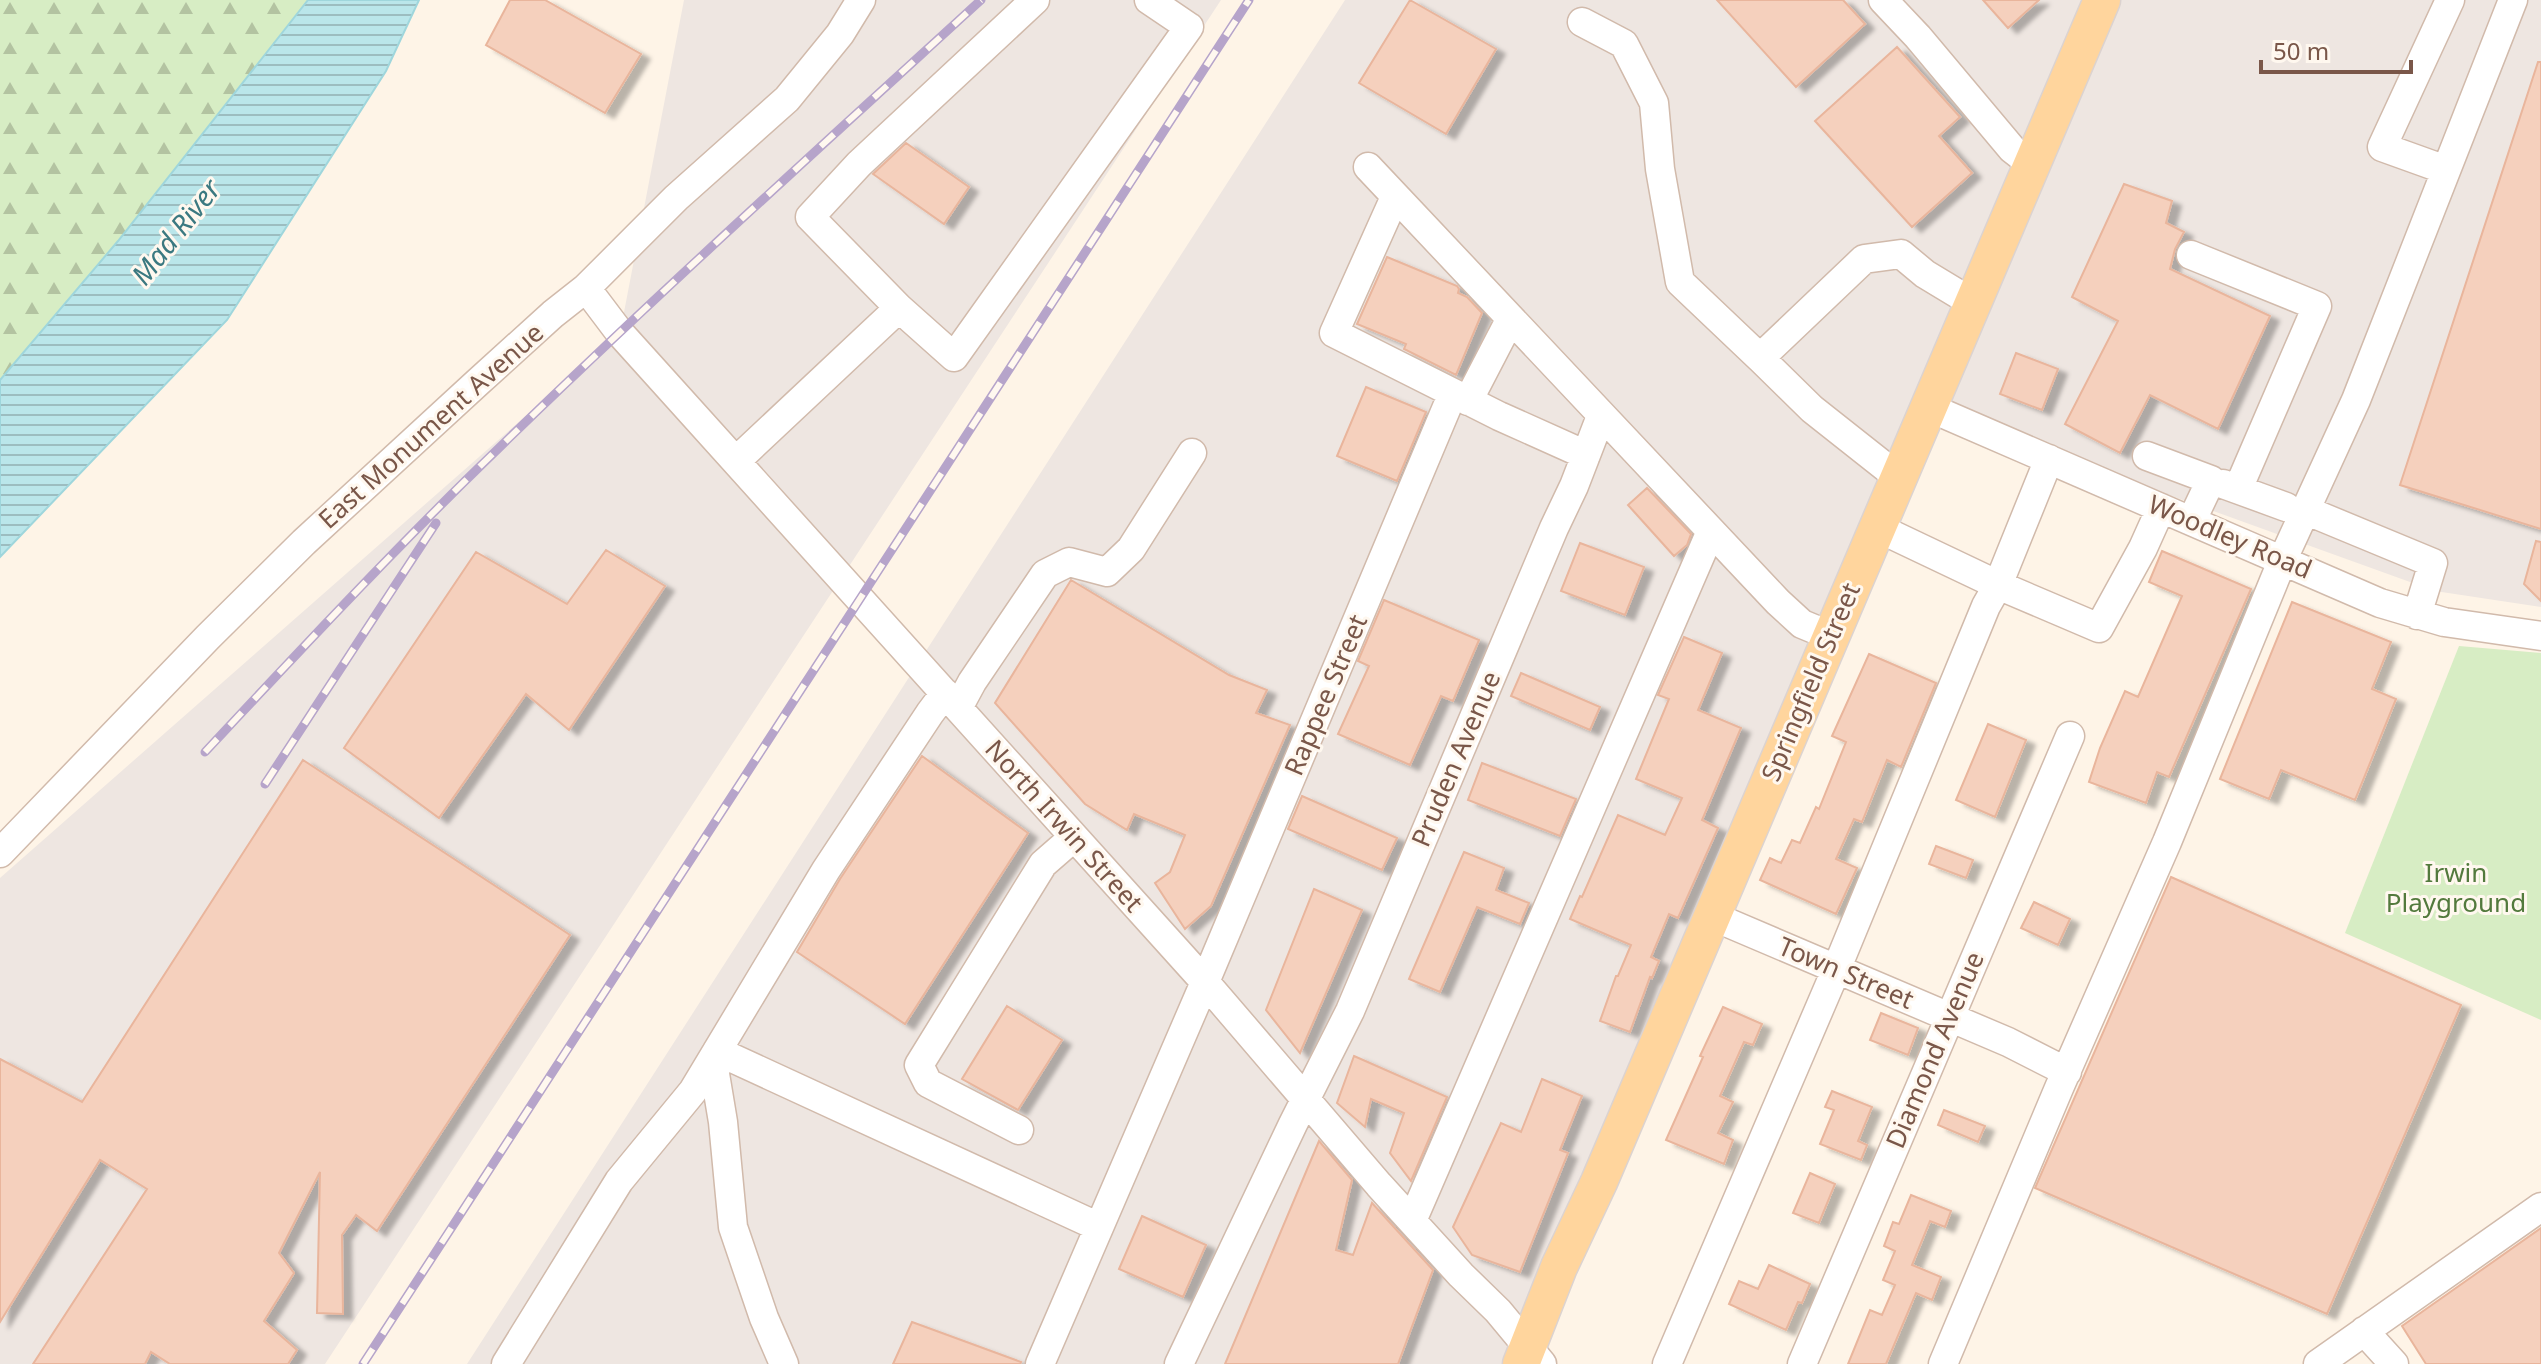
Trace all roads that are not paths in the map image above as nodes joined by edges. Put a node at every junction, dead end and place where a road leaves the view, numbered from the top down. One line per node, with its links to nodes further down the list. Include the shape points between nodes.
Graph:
1 (861, 0): 14 (street, East Monument Avenue, via 787,99)
2 (1035, 0): 16 (street, via 859,164 810,217)
3 (1149, 0): 16 (street, via 1189,27 954,357)
4 (1883, 0): 9 (street, via 2012,149)
5 (2102, 0): 9 (main road, Springfield Street)
6 (2450, 0): 11 (street, via 2382,147)
7 (2513, 0): 11 (street)
8 (1582, 22): 18 (street, via 1624,44 1654,103 1680,282)
9 (2034, 162): 15 (main road, Springfield Street)
10 (1368, 167): 12 (street)
11 (2446, 170): 31 (street, via 2356,400)
12 (1395, 197): 17 (street); 19 (street, via 1334,333)
13 (2191, 255): 29 (street, via 2317,306)
14 (586, 288): 26 (street, North Irwin Street); 43 (street, East Monument Avenue, via 304,542)
15 (1973, 303): 18 (street, via 1901,254 1864,259); 20 (main road, Springfield Street)
16 (899, 308): 26 (street)
17 (1510, 320): 19 (street, Rappee Street); 21 (street)
18 (1760, 358): 27 (street, via 1812,409)
19 (1458, 404): 23 (street); 46 (street, Rappee Street)
20 (1928, 407): 25 (street, Woodley Road); 27 (main road, Springfield Street)
21 (1601, 416): 23 (street, Pruden Avenue); 34 (street)
22 (1192, 453): 40 (street, via 1131,549 1107,572 1069,562 1045,574 972,682)
23 (1586, 455): 50 (street, Pruden Avenue, via 1350,1011)
24 (2147, 456): 28 (street)
25 (2049, 459): 30 (street, Woodley Road); 36 (street)
26 (736, 461): 40 (street, North Irwin Street)
27 (1898, 477): 33 (main road, Springfield Street)
28 (2211, 480): 29 (street); 32 (street)
29 (2238, 489): 31 (street)
30 (2161, 508): 32 (street, Woodley Road); 36 (street, via 2099,628)
31 (2296, 508): 35 (street); 37 (street, via 2433,563)
32 (2192, 520): 35 (street, Woodley Road)
33 (1876, 527): 36 (street); 38 (main road, Springfield Street)
34 (1711, 531): 38 (street, via 1802,624); 53 (street)
35 (2283, 559): 37 (street, Woodley Road); 49 (street)
36 (1998, 585): 45 (street)
37 (2417, 615): 39 (street, Woodley Road)
38 (1831, 636): 44 (main road, Springfield Street)
39 (2541, 636)
40 (952, 701): 42 (street, North Irwin Street); 48 (street, via 826,870)
41 (2070, 736): 47 (street, Diamond Avenue)
42 (1074, 837): 46 (street, North Irwin Street); 51 (street, via 1043,864 919,1065 928,1083)
43 (0, 853)
44 (1712, 916): 45 (street, Town Street); 56 (main road, Springfield Street, via 1559,1267)
45 (1836, 970): 47 (street, Town Street); 61 (street)
46 (1205, 982): 50 (street, North Irwin Street); 54 (street, Rappee Street)
47 (1948, 1017): 49 (street, Town Street); 62 (street, Diamond Avenue)
48 (717, 1051): 54 (street); 57 (street, via 693,1091 619,1181); 58 (street, via 715,1074 733,1227)
49 (2067, 1072): 63 (street)
50 (1306, 1100): 53 (street, North Irwin Street); 60 (street, Pruden Avenue)
51 (1019, 1130)
52 (2541, 1207): 55 (street)
53 (1412, 1221): 56 (street, North Irwin Street, via 1498,1311)
54 (1099, 1227): 59 (street, Rappee Street)
55 (2364, 1331): 64 (street); 65 (street)
56 (1530, 1359)
57 (506, 1364)
58 (784, 1364)
59 (1040, 1364)
60 (1179, 1364)
61 (1667, 1364)
62 (1802, 1364)
63 (1943, 1364)
64 (2318, 1364)
65 (2394, 1364)

